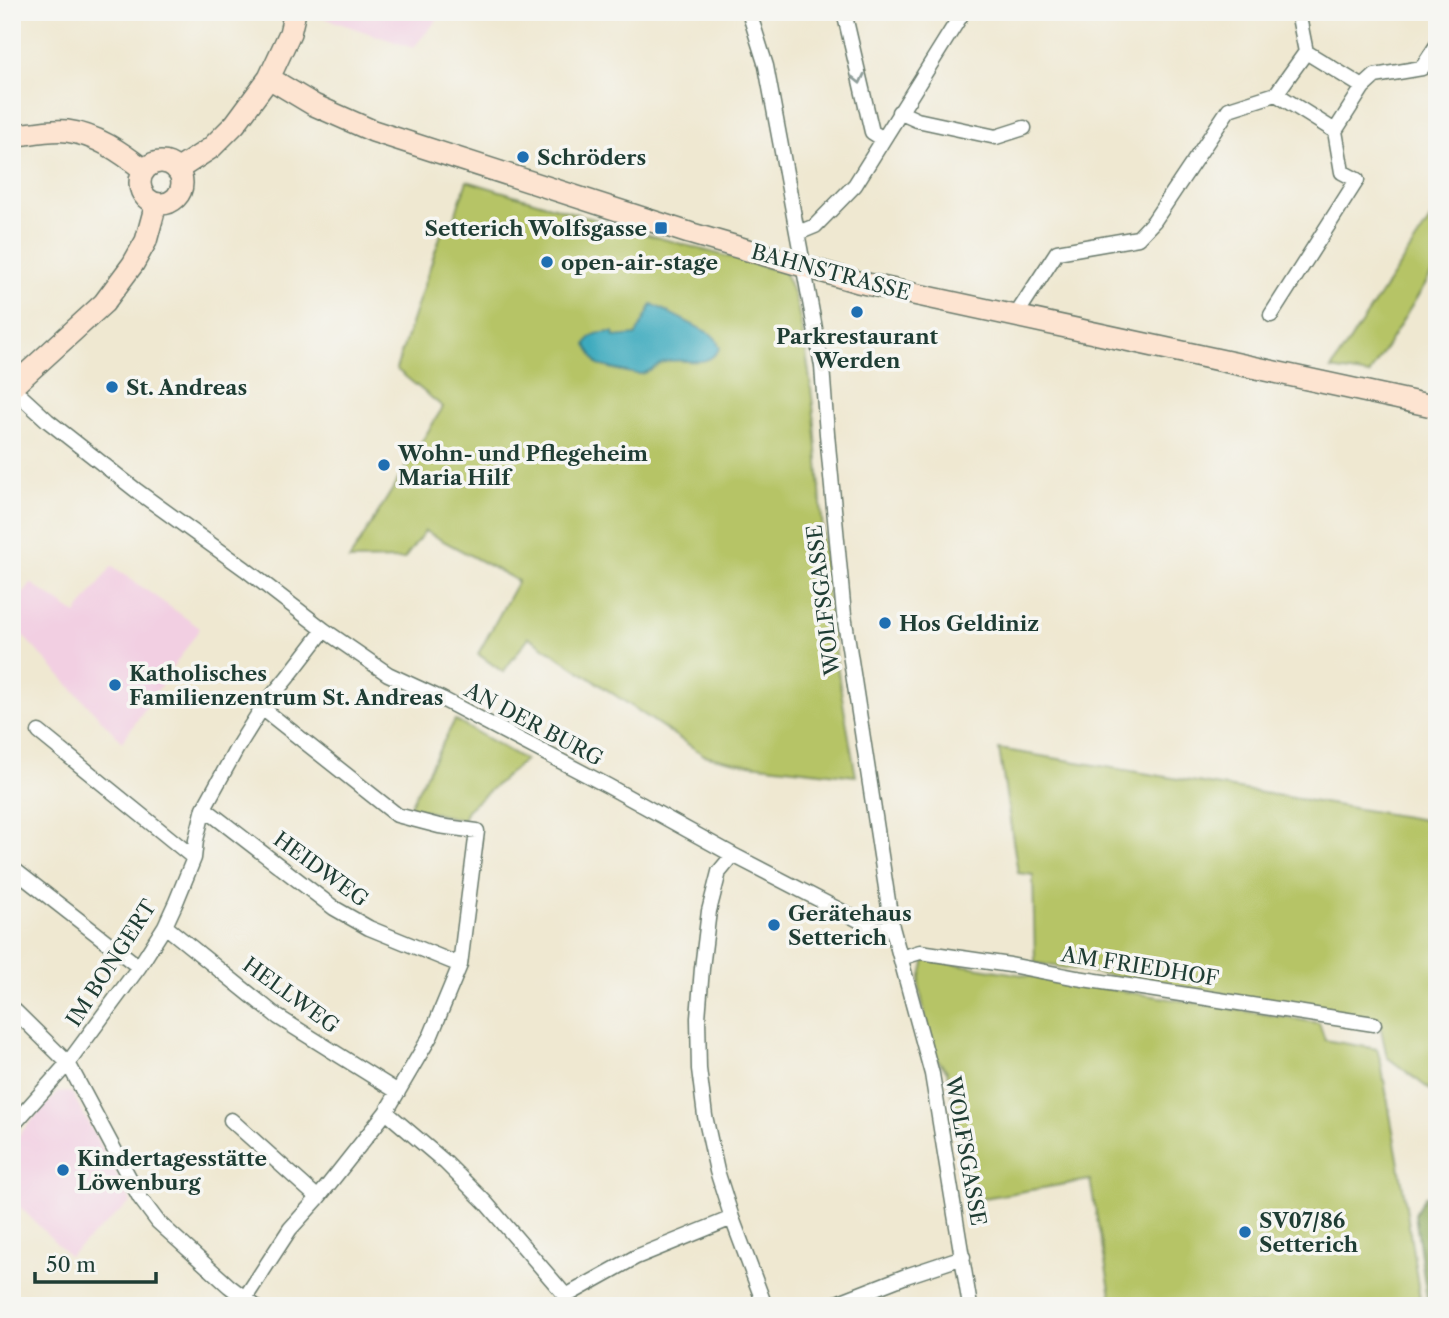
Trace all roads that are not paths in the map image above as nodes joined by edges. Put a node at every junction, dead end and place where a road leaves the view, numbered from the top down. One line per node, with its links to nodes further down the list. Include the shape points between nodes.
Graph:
1 (295, 12): 8 (street)
2 (749, 12): 19 (street, WOLFSGASSE, via 766,66)
3 (844, 12): 15 (street, one-way to 15, via 872,132)
4 (963, 12): 11 (street)
5 (1298, 12): 7 (street)
6 (1437, 44): 9 (street, via 1422,68 1374,76)
7 (1306, 52): 9 (street); 10 (street)
8 (269, 78): 17 (street, via 211,149); 20 (street, BAHNSTRASSE, via 314,105 373,131)
9 (1363, 87): 13 (street)
10 (1276, 94): 13 (street); 21 (street, via 1229,108 1138,238 1057,253)
11 (899, 112): 12 (street, via 996,136); 15 (street)
12 (1024, 128)
13 (1335, 131): 22 (street, via 1342,172 1357,180)
14 (12, 136): 16 (street, via 65,131 95,138)
15 (883, 139): 19 (street, via 855,185 815,226)
16 (144, 170): 17 (street, via 165,162); 18 (street, via 141,189)
17 (177, 170): 18 (street, via 182,182 179,194 169,203)
18 (156, 204): 23 (street, via 146,241 104,303)
19 (798, 233): 20 (street, WOLFSGASSE)
20 (805, 268): 21 (street, BAHNSTRASSE); 33 (street, WOLFSGASSE, via 822,366 844,615)
21 (1016, 315): 24 (street, BAHNSTRASSE)
22 (1271, 315)
23 (12, 388): 25 (street, AN DER BURG, via 137,491)
24 (1437, 407)
25 (324, 629): 26 (street, IM BONGERT); 29 (street, AN DER BURG, via 388,674)
26 (262, 708): 28 (street, IM BONGERT); 35 (street, via 397,815 477,831)
27 (38, 732): 30 (street)
28 (204, 808): 30 (street, IM BONGERT); 35 (street, HEIDWEG, via 334,908 369,928)
29 (733, 855): 33 (street, AN DER BURG, via 876,929); 45 (street, via 719,872 709,911 698,1018 705,1116)
30 (194, 858): 32 (street, IM BONGERT)
31 (12, 868): 36 (street)
32 (164, 926): 36 (street, IM BONGERT); 40 (street, HELLWEG, via 278,1017)
33 (892, 927): 34 (street, WOLFSGASSE)
34 (901, 958): 38 (street, AM FRIEDHOF, via 920,952); 46 (street, WOLFSGASSE, via 932,1074)
35 (460, 965): 40 (street, via 431,1035)
36 (139, 967): 39 (street, IM BONGERT)
37 (12, 1008): 39 (street)
38 (1374, 1024)
39 (68, 1063): 43 (street, IM BONGERT); 47 (street, via 140,1198 158,1222)
40 (398, 1092): 41 (street)
41 (386, 1112): 44 (street); 45 (street, via 486,1203 566,1296 636,1257)
42 (231, 1120): 44 (street)
43 (12, 1126)
44 (318, 1198): 47 (street, via 290,1229)
45 (732, 1218): 48 (street)
46 (963, 1257): 49 (street); 50 (street, WOLFSGASSE)
47 (245, 1303)
48 (765, 1306)
49 (829, 1306)
50 (970, 1306)

